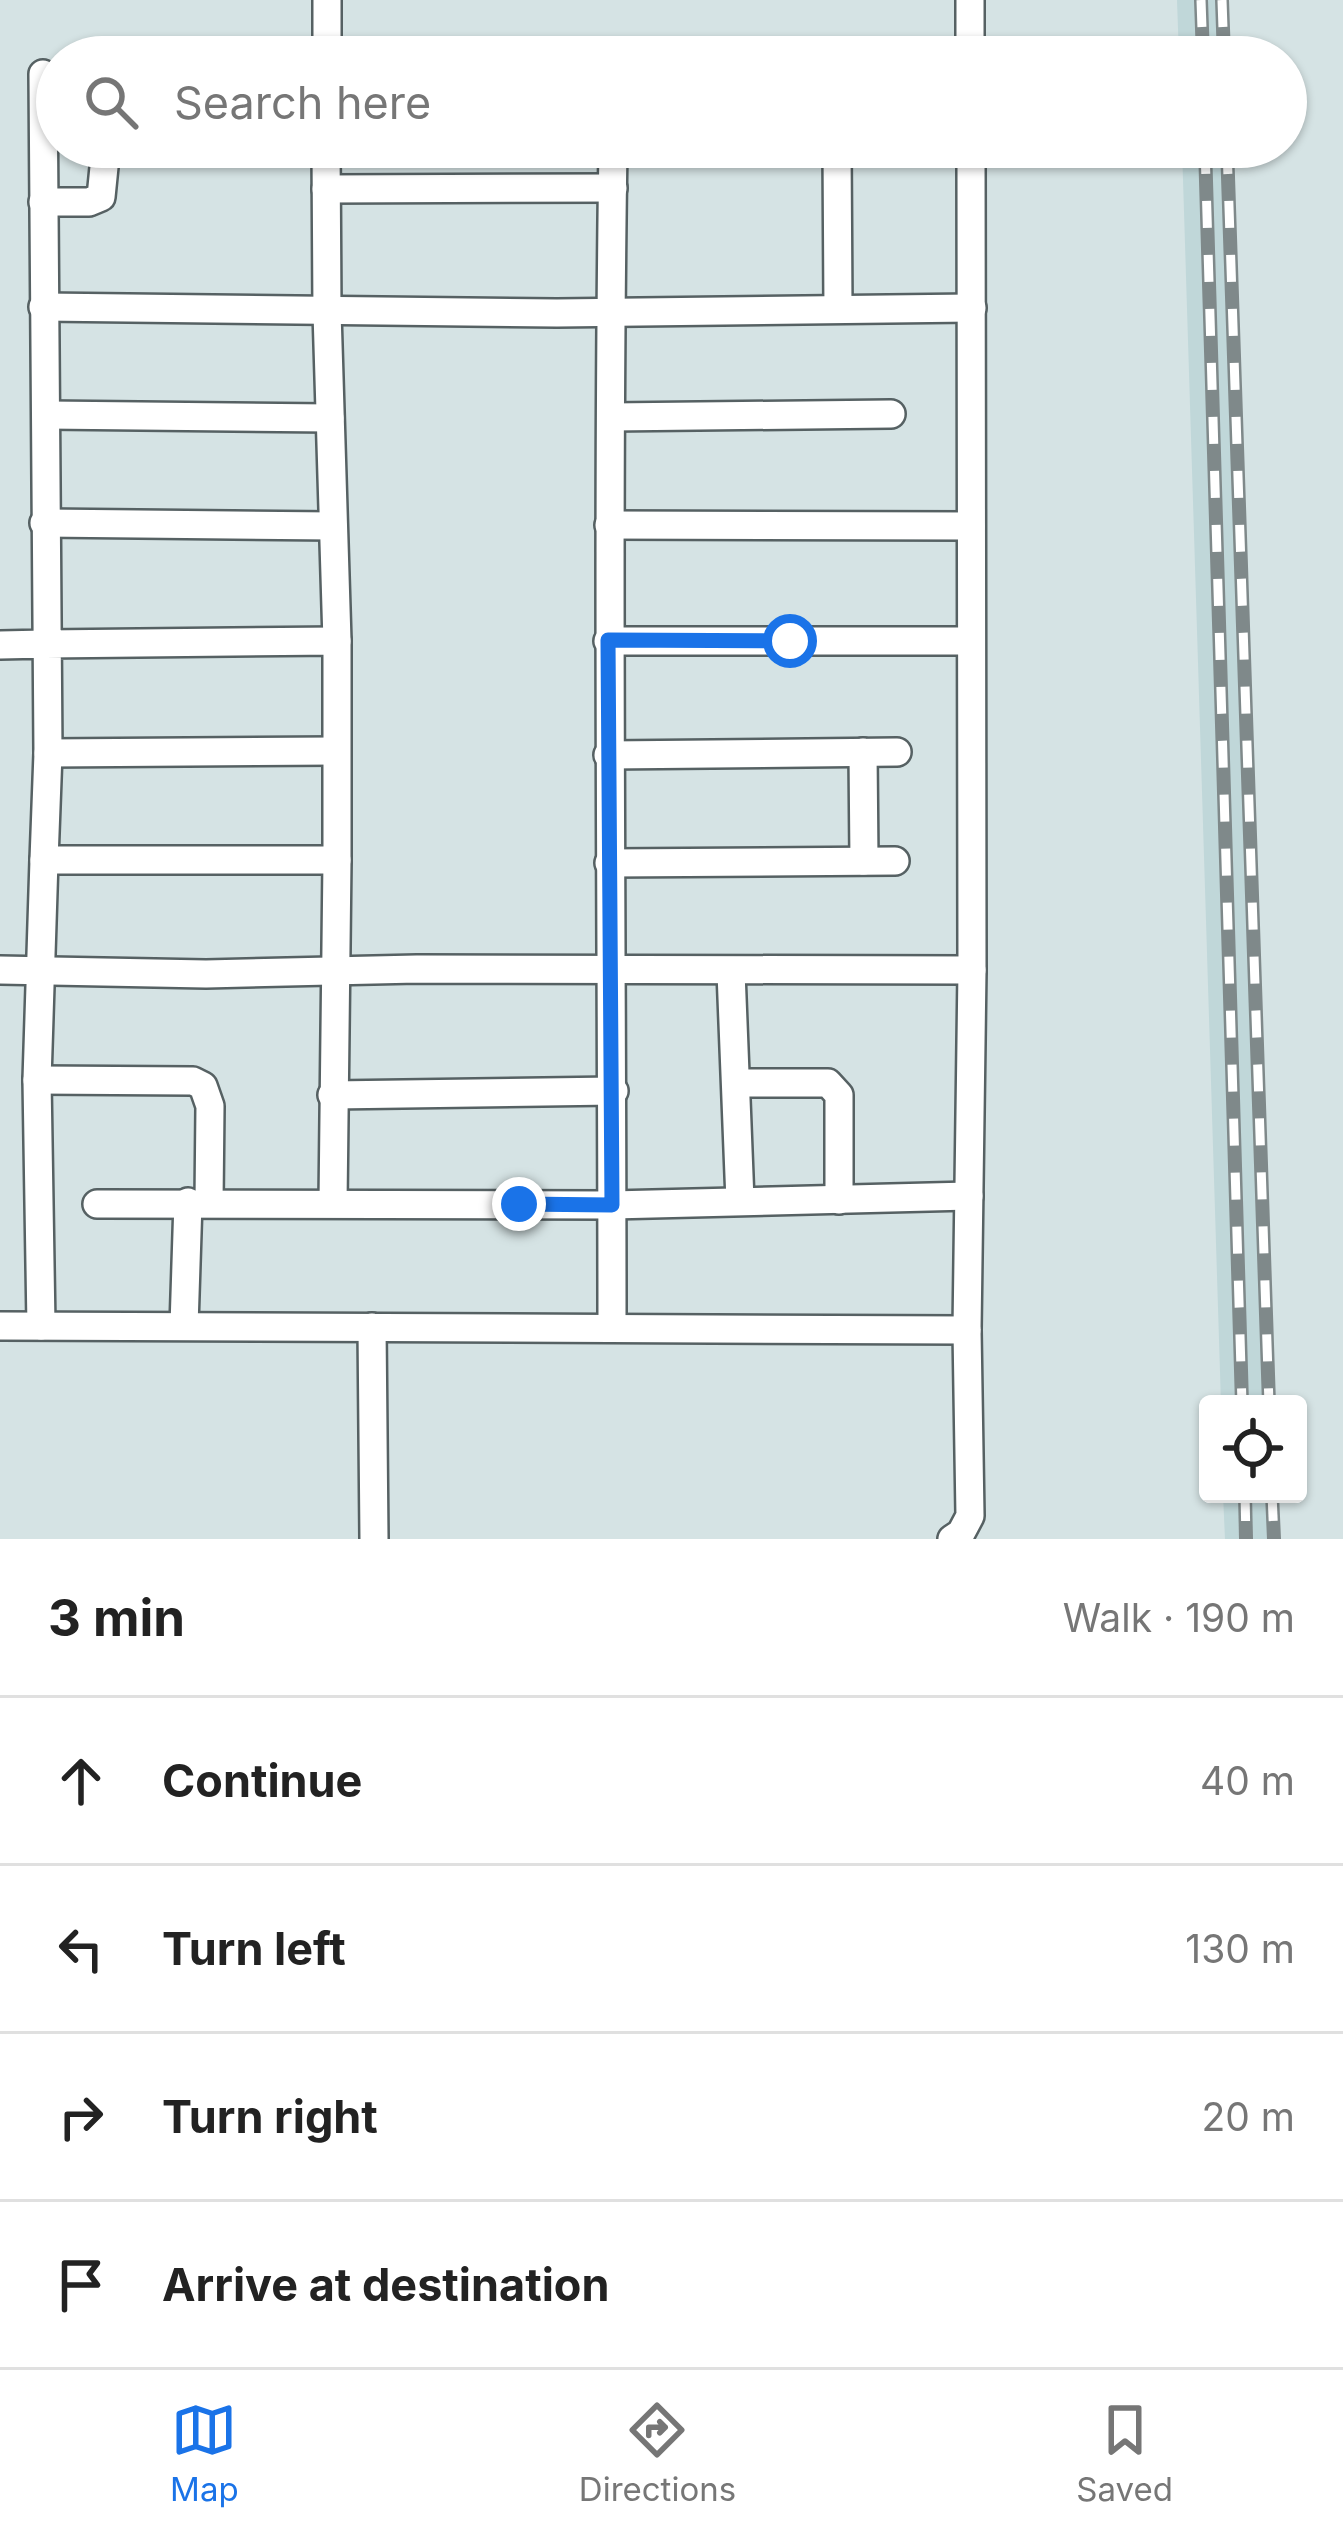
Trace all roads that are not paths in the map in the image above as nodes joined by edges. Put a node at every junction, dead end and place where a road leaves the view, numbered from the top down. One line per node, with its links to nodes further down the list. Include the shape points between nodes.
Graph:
1 (327, 0): 3 (street)
2 (970, 0): 4 (street)
3 (327, 36)
4 (970, 36)
5 (43, 168): 13 (street)
6 (105, 168): 13 (street, via 96,201)
7 (326, 168): 12 (street)
8 (613, 168): 11 (street)
9 (837, 168): 16 (street)
10 (971, 168): 15 (street)
11 (613, 188): 12 (street); 17 (street)
12 (326, 189): 18 (street)
13 (43, 202): 14 (street)
14 (44, 308): 18 (street); 20 (street)
15 (972, 308): 16 (street); 26 (street)
16 (838, 309): 17 (street)
17 (611, 312): 18 (street); 21 (street)
18 (327, 313): 22 (street)
19 (892, 414): 21 (street)
20 (47, 415): 22 (street); 23 (street)
21 (611, 417): 24 (street)
22 (330, 418): 25 (street)
23 (44, 524): 25 (street); 30 (street)
24 (609, 524): 26 (street); 28 (street)
25 (333, 526): 27 (street)
26 (971, 526): 29 (street)
27 (338, 640): 30 (street); 32 (street)
28 (608, 640): 29 (street); 36 (street)
29 (971, 641): 43 (street)
30 (44, 644): 31 (street); 35 (street)
31 (0, 645)
32 (336, 751): 35 (street); 38 (street)
33 (863, 752): 34 (street); 36 (street); 39 (street)
34 (897, 752)
35 (48, 753): 37 (street)
36 (608, 755): 41 (street)
37 (44, 860): 38 (street); 47 (street)
38 (337, 860): 45 (street)
39 (865, 861): 40 (street); 41 (street)
40 (895, 861)
41 (609, 863): 44 (street)
42 (0, 970): 47 (street)
43 (972, 970): 46 (street); 52 (street)
44 (611, 971): 45 (street); 46 (street); 50 (street)
45 (335, 972): 47 (street); 51 (street)
46 (731, 972): 49 (street)
47 (41, 973): 48 (street)
48 (37, 1080): 55 (street, via 203,1086 210,1106); 61 (street)
49 (736, 1083): 53 (street, via 836,1088); 54 (street)
50 (614, 1091): 51 (street); 58 (street)
51 (332, 1095): 56 (street)
52 (969, 1196): 53 (street); 64 (street)
53 (839, 1200): 54 (street)
54 (740, 1201): 58 (street)
55 (198, 1202): 56 (street); 57 (street); 62 (street)
56 (333, 1203): 58 (street)
57 (97, 1204)
58 (612, 1205): 60 (street)
59 (0, 1326): 61 (street)
60 (612, 1326): 63 (street); 64 (street)
61 (41, 1327): 62 (street)
62 (184, 1327): 63 (street)
63 (372, 1327): 65 (street)
64 (967, 1330): 66 (street, via 970,1516)
65 (374, 1539)
66 (952, 1539)

